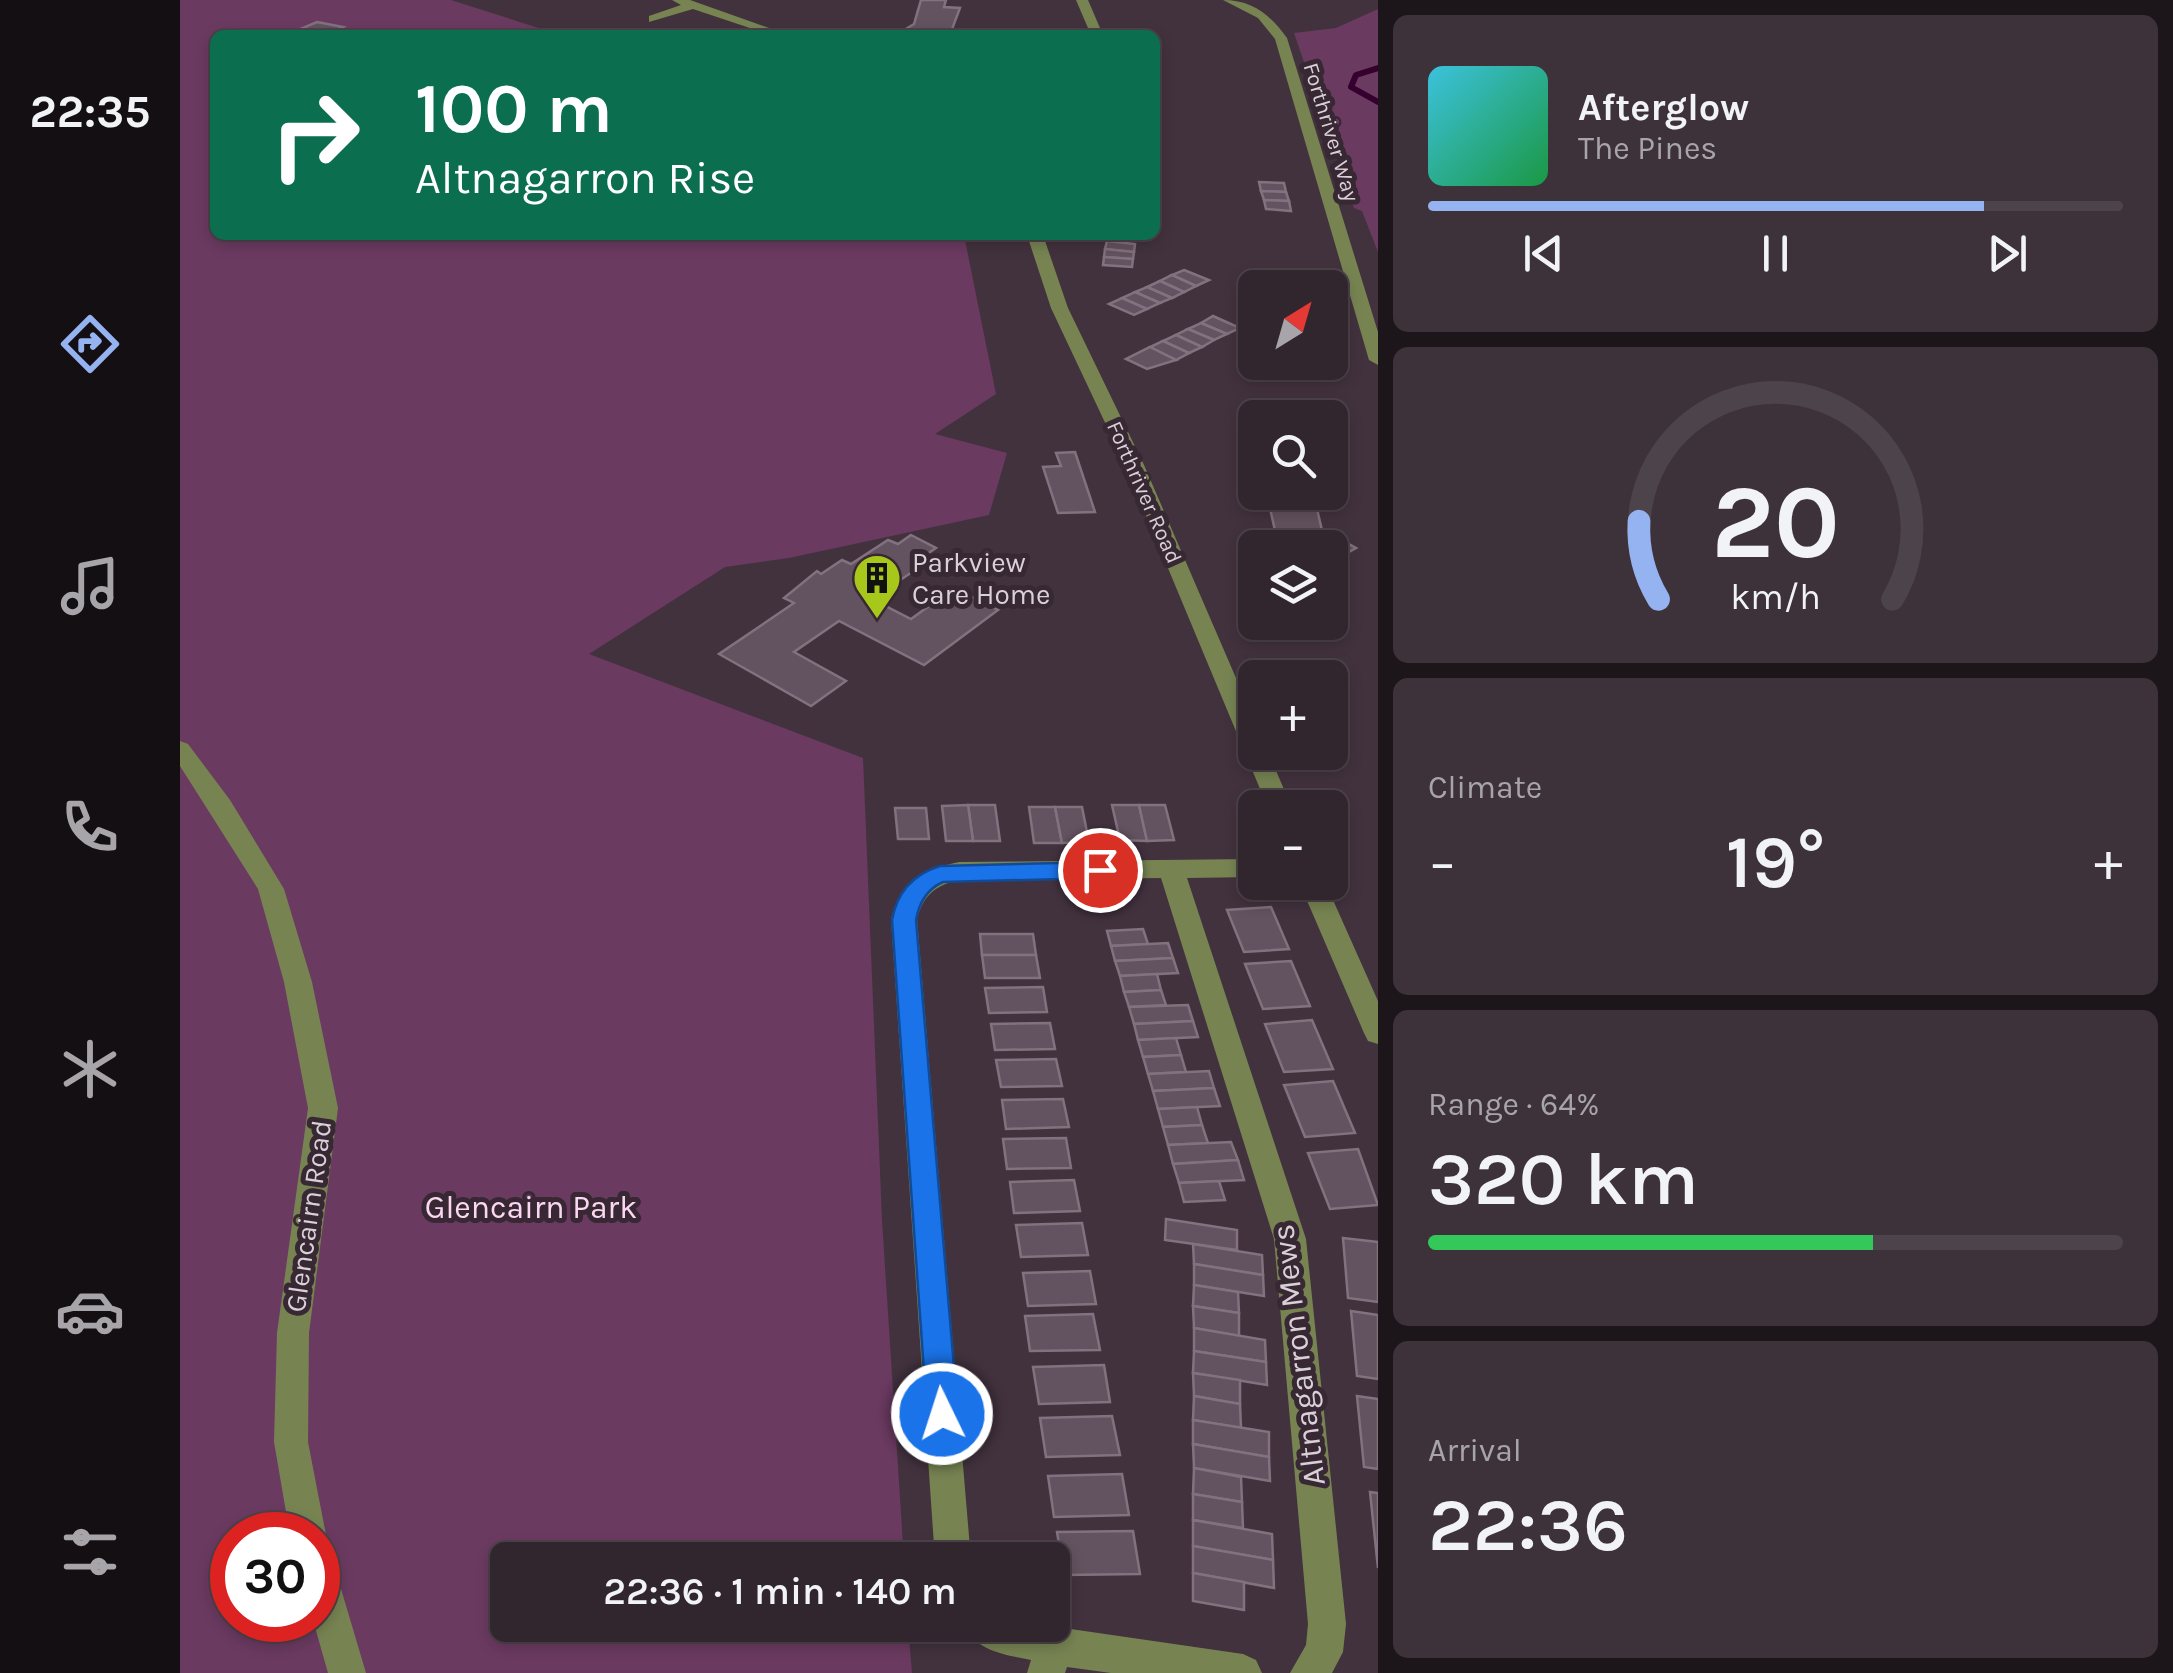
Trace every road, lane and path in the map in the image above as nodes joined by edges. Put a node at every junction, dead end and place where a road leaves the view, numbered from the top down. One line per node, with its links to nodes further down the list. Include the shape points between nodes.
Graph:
1 (678, 0): 4 (street)
2 (1082, 0): 7 (street)
3 (1229, 0): 9 (street, Forthriver Way, via 1262,15 1281,38)
4 (693, 5): 5 (street); 6 (street)
5 (652, 19)
6 (766, 30)
7 (1095, 30)
8 (1036, 240): 10 (street, Forthriver Road, via 1063,319)
9 (1378, 360)
10 (1238, 708)
11 (180, 749): 16 (street, Glencairn Road, via 271,889 323,1108 293,1333 291,1442)
12 (1238, 868): 13 (street)
13 (1170, 869): 17 (street, via 940,874 914,892 904,920); 23 (street, Altnagarron Mews, via 1290,1239 1327,1624 1324,1652)
14 (1320, 900): 15 (street)
15 (1378, 1032)
16 (304, 1512)
17 (951, 1542)
18 (338, 1642): 21 (street)
19 (1015, 1642): 20 (street)
20 (1050, 1660): 22 (street)
21 (347, 1673)
22 (1243, 1673)
23 (1309, 1673)

